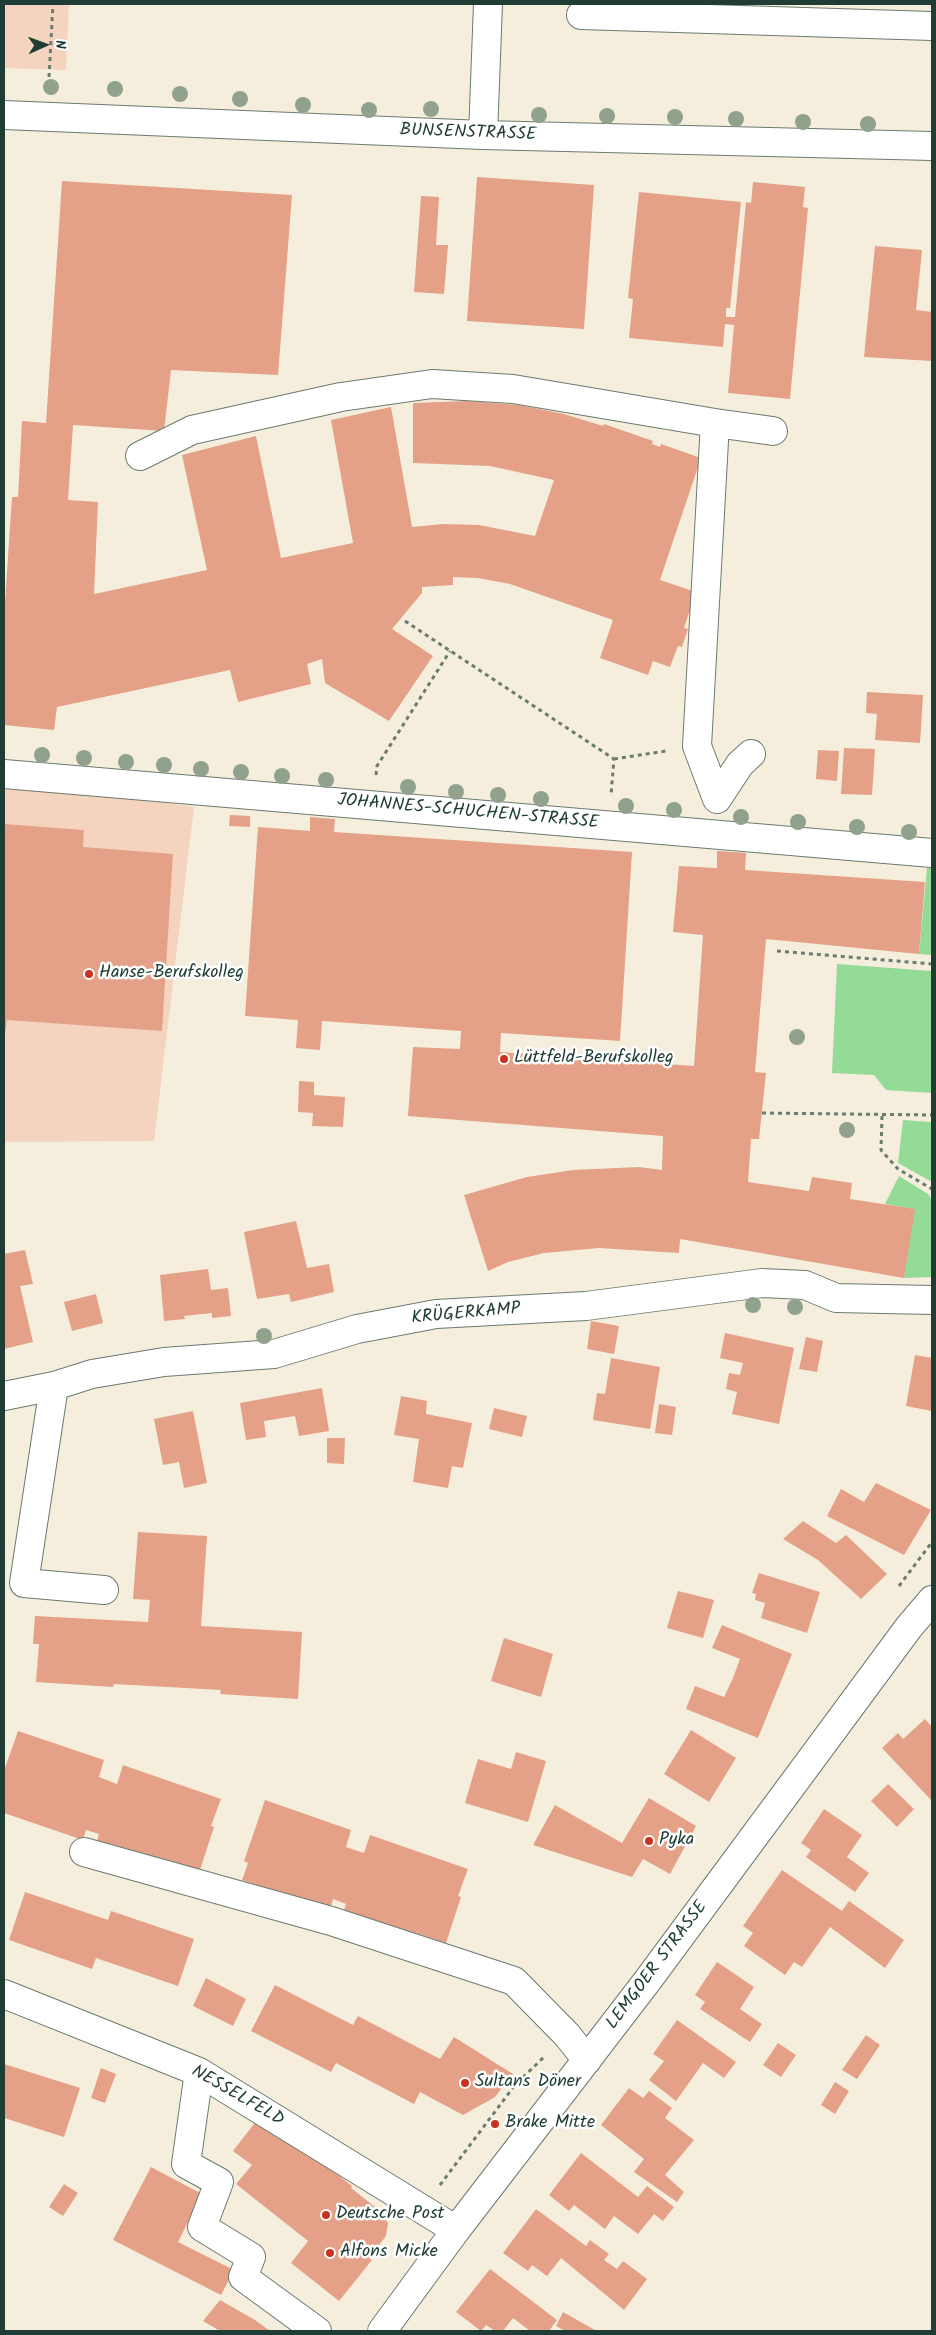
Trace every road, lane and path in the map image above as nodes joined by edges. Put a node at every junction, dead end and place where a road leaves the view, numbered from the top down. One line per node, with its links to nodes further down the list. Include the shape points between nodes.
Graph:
1 (53, 4): 5 (path)
2 (488, 4): 7 (street)
3 (581, 15): 4 (street)
4 (932, 26)
5 (49, 77)
6 (4, 115): 7 (street, BUNSENSTRASSE)
7 (483, 135): 8 (street, BUNSENSTRASSE)
8 (932, 146)
9 (715, 423): 10 (street); 11 (street, via 513,389 432,384 341,397 192,430); 14 (street)
10 (773, 431)
11 (140, 456)
12 (405, 621): 13 (path)
13 (450, 651): 14 (path, via 614,759); 16 (path)
14 (697, 746): 18 (street)
15 (751, 754): 18 (street, via 740,764)
16 (378, 764)
17 (4, 774): 19 (street, JOHANNES-SCHUCHEN-STRASSE)
18 (717, 799): 19 (street)
19 (713, 834): 20 (street, JOHANNES-SCHUCHEN-STRASSE)
20 (932, 853)
21 (778, 951): 22 (path)
22 (932, 964)
23 (762, 1114): 25 (path)
24 (932, 1115): 25 (path)
25 (882, 1116): 26 (path, via 881,1150 898,1169)
26 (932, 1189)
27 (932, 1300): 28 (street, KRÜGERKAMP, via 836,1298 805,1286 762,1283 586,1306 436,1314 357,1329 274,1354 164,1362 92,1374)
28 (54, 1386): 29 (street, KRÜGERKAMP); 30 (street, via 24,1583)
29 (4, 1396)
30 (104, 1590)
31 (932, 1600): 34 (street, LEMGOER STRASSE)
32 (84, 1852): 34 (street, via 331,1921 514,1981)
33 (4, 1994): 35 (street, NESSELFELD)
34 (587, 2060): 36 (street, LEMGOER STRASSE)
35 (199, 2072): 36 (street, NESSELFELD); 37 (street, via 186,2164 219,2182 202,2227 252,2257 243,2277)
36 (456, 2230): 38 (street, LEMGOER STRASSE)
37 (317, 2331)
38 (382, 2331)

